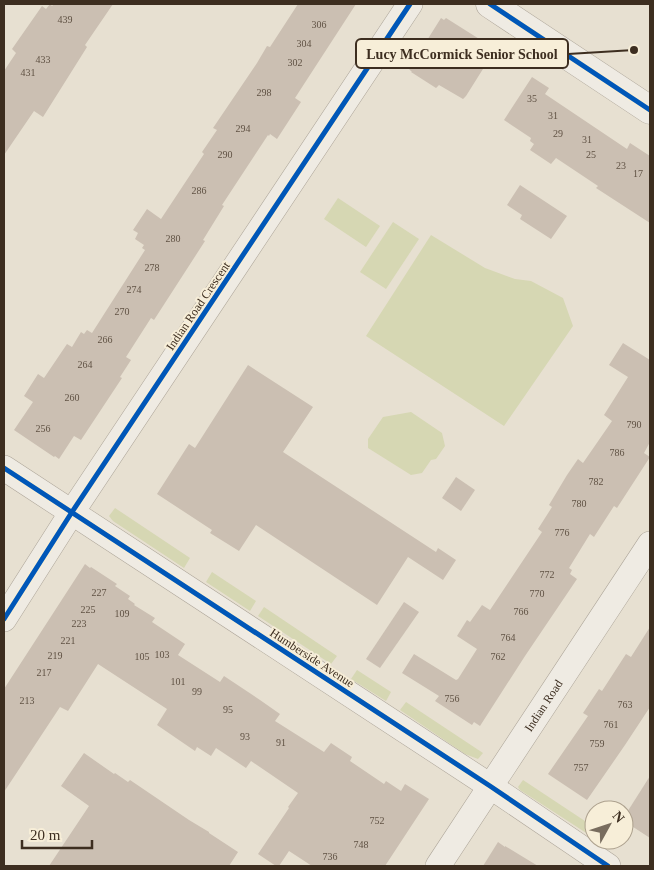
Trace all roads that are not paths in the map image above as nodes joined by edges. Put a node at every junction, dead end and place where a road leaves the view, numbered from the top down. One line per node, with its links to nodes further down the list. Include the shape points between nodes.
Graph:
1 (410, 4): 5 (street, Indian Road Crescent)
2 (490, 4): 3 (street)
3 (650, 110)
4 (4, 468): 5 (street, Humberside Avenue)
5 (72, 512): 7 (street, Indian Road Crescent); 8 (street, Humberside Avenue)
6 (650, 544): 8 (street, Indian Road)
7 (4, 619)
8 (490, 786): 9 (street, Indian Road); 10 (street, Humberside Avenue)
9 (438, 866)
10 (608, 866)

